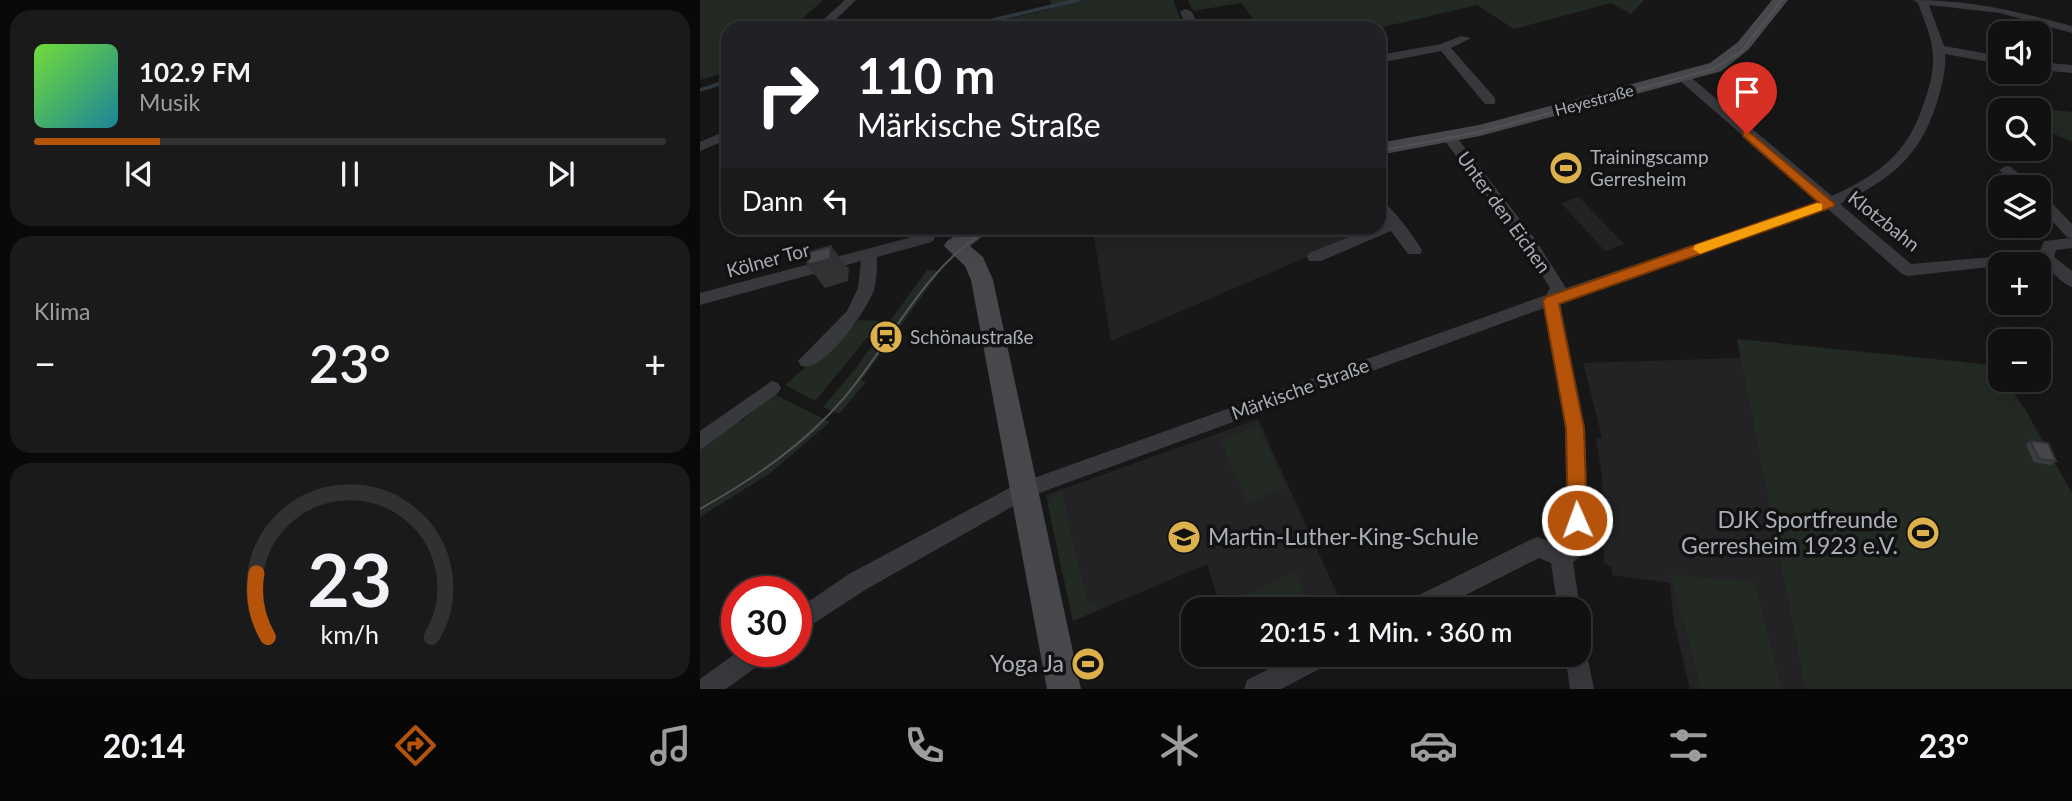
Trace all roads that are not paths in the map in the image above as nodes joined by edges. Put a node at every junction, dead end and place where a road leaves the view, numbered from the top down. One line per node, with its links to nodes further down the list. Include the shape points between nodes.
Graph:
1 (851, 0): 6 (street)
2 (1778, 0): 16 (street, Heyestraße, via 1735,55)
3 (1920, 0): 4 (street); 11 (street)
4 (1964, 2): 8 (street)
5 (1186, 12): 7 (street)
6 (828, 21)
7 (1190, 21)
8 (2072, 30)
9 (1465, 38): 10 (street)
10 (1444, 47): 12 (street); 17 (street)
11 (1938, 49): 13 (street); 24 (street, Märkische Straße, via 1937,81 1924,126 1909,149 1896,165)
12 (1386, 58)
13 (1988, 58)
14 (2051, 67): 15 (street)
15 (2072, 69)
16 (1683, 77): 19 (street, Heyestraße); 24 (street, Klotzbahn)
17 (1490, 101)
18 (721, 137): 20 (street)
19 (1449, 137): 21 (street, Heyestraße); 44 (street, Unter den Eichen, via 1559,288)
20 (700, 147)
21 (1386, 148)
22 (2006, 170): 23 (street)
23 (2012, 175)
24 (1828, 204): 40 (street, Klotzbahn, via 1908,270); 44 (street, Märkische Straße)
25 (2051, 211): 29 (street)
26 (1386, 213): 27 (street)
27 (1395, 224): 28 (street); 36 (street)
28 (1386, 228)
29 (2072, 233)
30 (920, 235): 38 (street, Kölner Tor)
31 (930, 235): 35 (street)
32 (972, 235): 35 (street)
33 (1368, 235): 39 (street)
34 (2072, 243): 37 (street, via 2050,245)
35 (955, 246): 48 (street, via 975,262 982,280)
36 (1414, 250)
37 (2048, 252)
38 (869, 255): 43 (street, Kölner Tor); 45 (street, via 865,297 858,311)
39 (1315, 257)
40 (1988, 262)
41 (2051, 262): 42 (street)
42 (2072, 281)
43 (700, 299)
44 (1551, 301): 48 (street, Märkische Straße); 49 (street, Unter den Eichen, via 1575,428 1578,546)
45 (807, 361)
46 (772, 388): 47 (street)
47 (700, 442)
48 (1024, 490): 52 (street, Märkische Straße, via 857,582); 57 (street)
49 (1561, 557): 50 (street, via 1538,547); 51 (street)
50 (1439, 597)
51 (1567, 597)
52 (812, 613)
53 (737, 667): 56 (street)
54 (1299, 667): 58 (street)
55 (1579, 667): 59 (street)
56 (706, 689)
57 (1063, 689)
58 (1256, 689)
59 (1582, 689)

